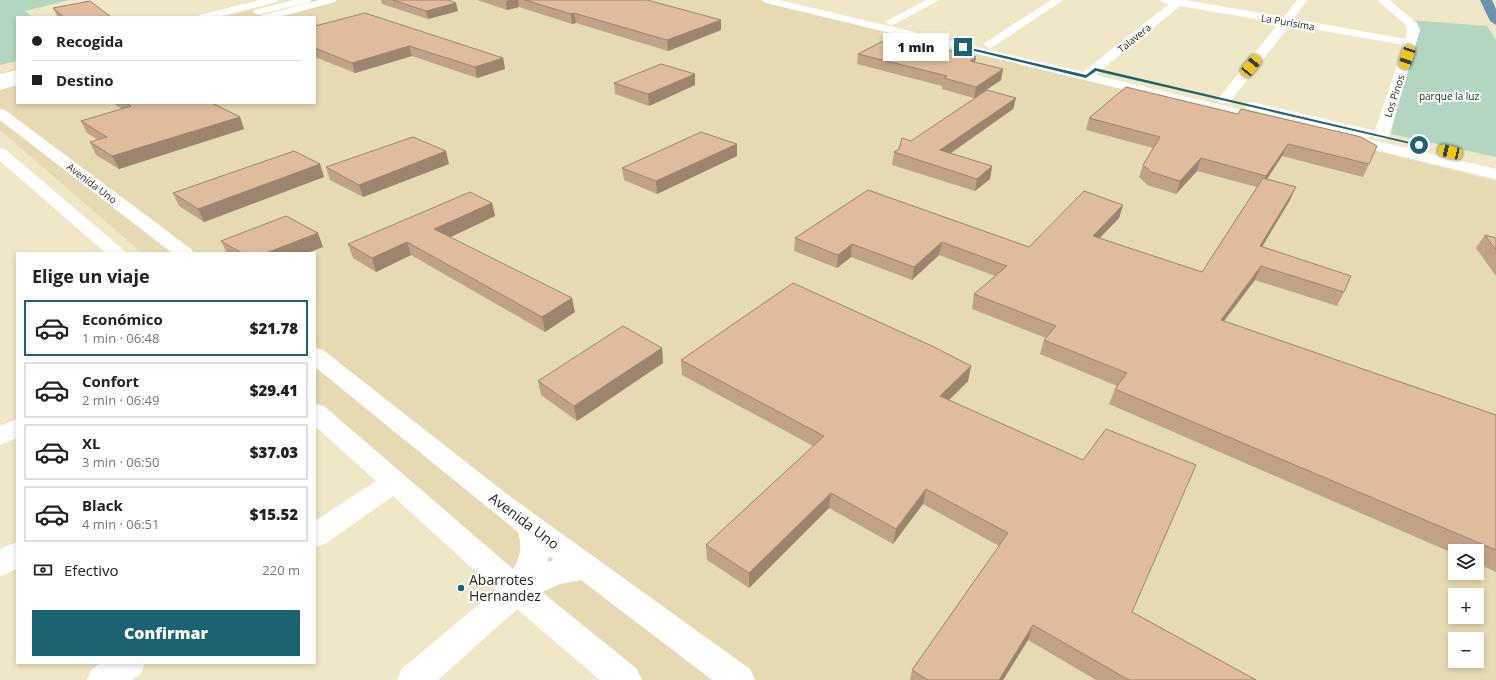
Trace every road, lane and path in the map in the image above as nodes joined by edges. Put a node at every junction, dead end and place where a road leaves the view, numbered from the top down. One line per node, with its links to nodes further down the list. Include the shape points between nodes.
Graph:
1 (273, 0): 12 (street)
2 (306, 0): 13 (street)
3 (332, 0): 14 (street)
4 (934, 0): 15 (street)
5 (1058, 0): 18 (street)
6 (1166, 0): 11 (street, La Purísima)
7 (1302, 0): 16 (street)
8 (1382, 0): 17 (street, Los Pinos, via 1413,25)
9 (775, 1): 20 (street)
10 (806, 1): 15 (street)
11 (1179, 1): 16 (street, La Purísima); 20 (street, Talavera)
12 (208, 16)
13 (244, 16)
14 (270, 16)
15 (891, 22): 18 (street)
16 (1287, 22): 17 (street, La Purísima); 23 (street)
17 (1411, 43): 25 (street, Los Pinos)
18 (989, 44): 20 (street)
19 (16, 64): 21 (street)
20 (1091, 73): 23 (street); 28 (street)
21 (7, 76): 22 (street)
22 (0, 86)
23 (1224, 100): 25 (street)
24 (0, 113): 27 (street, Avenida Uno)
25 (1381, 136): 26 (street)
26 (1404, 141): 28 (street); 29 (street)
27 (8, 147): 31 (street, Avenida Uno); 32 (street, Avenida Uno)
28 (1439, 160): 30 (street)
29 (1496, 163)
30 (1496, 174)
31 (116, 252)
32 (182, 252)
33 (316, 355): 36 (street, Avenida Uno)
34 (316, 413): 35 (street)
35 (394, 482): 37 (street); 41 (street)
36 (530, 525): 40 (street, Avenida Uno); 41 (street, via 536,551)
37 (316, 535)
38 (16, 555): 39 (street)
39 (0, 564)
40 (586, 567): 41 (street, via 555,572); 46 (street, Avenida Uno)
41 (517, 590): 44 (street); 45 (street)
42 (128, 664): 43 (street)
43 (104, 680)
44 (414, 680)
45 (625, 680)
46 (738, 680)

